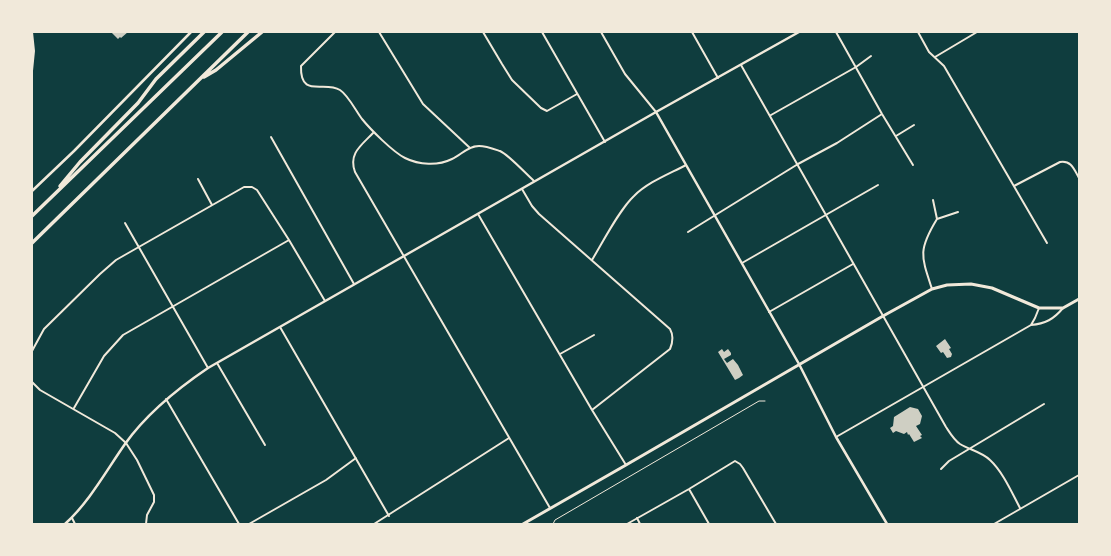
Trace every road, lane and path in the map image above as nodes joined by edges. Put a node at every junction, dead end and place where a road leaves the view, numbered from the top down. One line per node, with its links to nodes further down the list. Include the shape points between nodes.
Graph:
1 (32, 32): 21 (street)
2 (191, 32): 43 (street, via 80,146)
3 (204, 32): 45 (highway, via 156,79 138,103 80,162)
4 (222, 32): 45 (highway)
5 (248, 32): 23 (highway)
6 (262, 32): 23 (highway, via 216,70)
7 (335, 32): 29 (street, via 301,66 300,75 304,83 313,87 335,88 342,92)
8 (379, 32): 33 (street, via 423,104)
9 (483, 32): 24 (street, via 512,80 541,108 547,111)
10 (542, 32): 24 (street)
11 (601, 32): 25 (street, via 625,74)
12 (692, 32): 22 (street)
13 (799, 32): 19 (street)
14 (836, 32): 20 (street)
15 (918, 32): 18 (street, via 929,52)
16 (977, 32): 18 (street)
17 (871, 56): 20 (street)
18 (935, 57): 41 (street, via 944,66)
19 (741, 65): 22 (street); 27 (street)
20 (856, 66): 26 (street); 27 (street)
21 (32, 71)
22 (718, 78): 25 (street)
23 (199, 79): 56 (highway)
24 (577, 94): 32 (street)
25 (656, 112): 32 (street); 34 (street)
26 (882, 114): 31 (street); 35 (street)
27 (771, 115): 35 (street)
28 (914, 125): 31 (street)
29 (374, 132): 33 (street, via 397,153 420,164 452,160); 59 (street, via 355,153 352,164)
30 (271, 137): 63 (street)
31 (896, 137): 36 (street)
32 (605, 142): 39 (street)
33 (470, 148): 39 (street, via 480,146 502,152)
34 (686, 164): 50 (street); 60 (street, via 634,196 625,206)
35 (798, 164): 49 (street); 50 (street)
36 (912, 165)
37 (1079, 178): 41 (street, via 1065,161)
38 (198, 179): 46 (street)
39 (534, 181): 42 (street)
40 (878, 184): 49 (street)
41 (1014, 186): 57 (street)
42 (522, 189): 48 (street); 60 (street, via 539,214)
43 (32, 191)
44 (933, 200): 52 (street)
45 (48, 201): 51 (highway)
46 (212, 205): 55 (street, via 244,187 252,187 258,190); 58 (street)
47 (958, 212): 52 (street)
48 (478, 214): 59 (street); 76 (street)
49 (825, 214): 61 (street); 62 (street)
50 (715, 215): 54 (street); 61 (street)
51 (32, 216)
52 (937, 219): 64 (street, via 925,241 923,252 923,262)
53 (125, 223): 58 (street)
54 (688, 232)
55 (289, 240): 66 (street); 67 (street)
56 (32, 243)
57 (1047, 243)
58 (139, 247): 67 (street); 75 (street, via 116,260 100,274 44,330)
59 (404, 256): 63 (street); 88 (street)
60 (592, 260): 86 (street, via 670,329 673,339 670,349)
61 (741, 263): 70 (street)
62 (853, 264): 70 (street); 71 (street)
63 (354, 284): 66 (street)
64 (932, 289): 68 (main road, via 953,284 971,284 992,288); 71 (main road)
65 (1079, 299): 69 (main road)
66 (325, 301): 73 (street)
67 (173, 306): 79 (street); 85 (street, via 123,335 113,345)
68 (1039, 308): 69 (main road); 72 (street)
69 (1062, 308): 72 (street, via 1053,319)
70 (769, 312): 78 (street)
71 (882, 316): 78 (main road); 81 (street)
72 (1031, 325): 81 (street)
73 (280, 327): 77 (street); 92 (street)
74 (594, 335): 76 (street)
75 (32, 351)
76 (560, 354): 86 (street)
77 (217, 363): 79 (street); 90 (street)
78 (799, 364): 87 (street); 93 (main road)
79 (208, 368): 82 (street)
80 (32, 382): 85 (street, via 40,390)
81 (923, 387): 87 (street); 91 (street, via 952,437)
82 (166, 399): 89 (street); 105 (street)
83 (765, 401): 109 (lane, via 754,404)
84 (1044, 404): 91 (street)
85 (74, 408): 89 (street)
86 (592, 410): 93 (street)
87 (836, 437): 114 (street)
88 (509, 438): 97 (street); 99 (street)
89 (126, 443): 100 (street); 104 (street, via 154,495)
90 (265, 445)
91 (970, 448): 94 (street); 98 (street, via 990,460 997,468)
92 (356, 458): 99 (street); 106 (street, via 326,480)
93 (626, 465): 97 (main road)
94 (941, 469)
95 (1079, 475): 98 (street)
96 (689, 489): 101 (street); 112 (street); 113 (street, via 735,461 743,468)
97 (550, 508): 108 (main road)
98 (1020, 508): 115 (street)
99 (389, 516): 107 (street)
100 (72, 518): 102 (street); 103 (street)
101 (637, 518): 110 (street); 111 (street)
102 (65, 524)
103 (75, 524)
104 (146, 524)
105 (239, 524)
106 (249, 524)
107 (374, 524)
108 (523, 524)
109 (553, 524)
110 (626, 524)
111 (640, 524)
112 (709, 524)
113 (776, 524)
114 (887, 524)
115 (994, 524)

